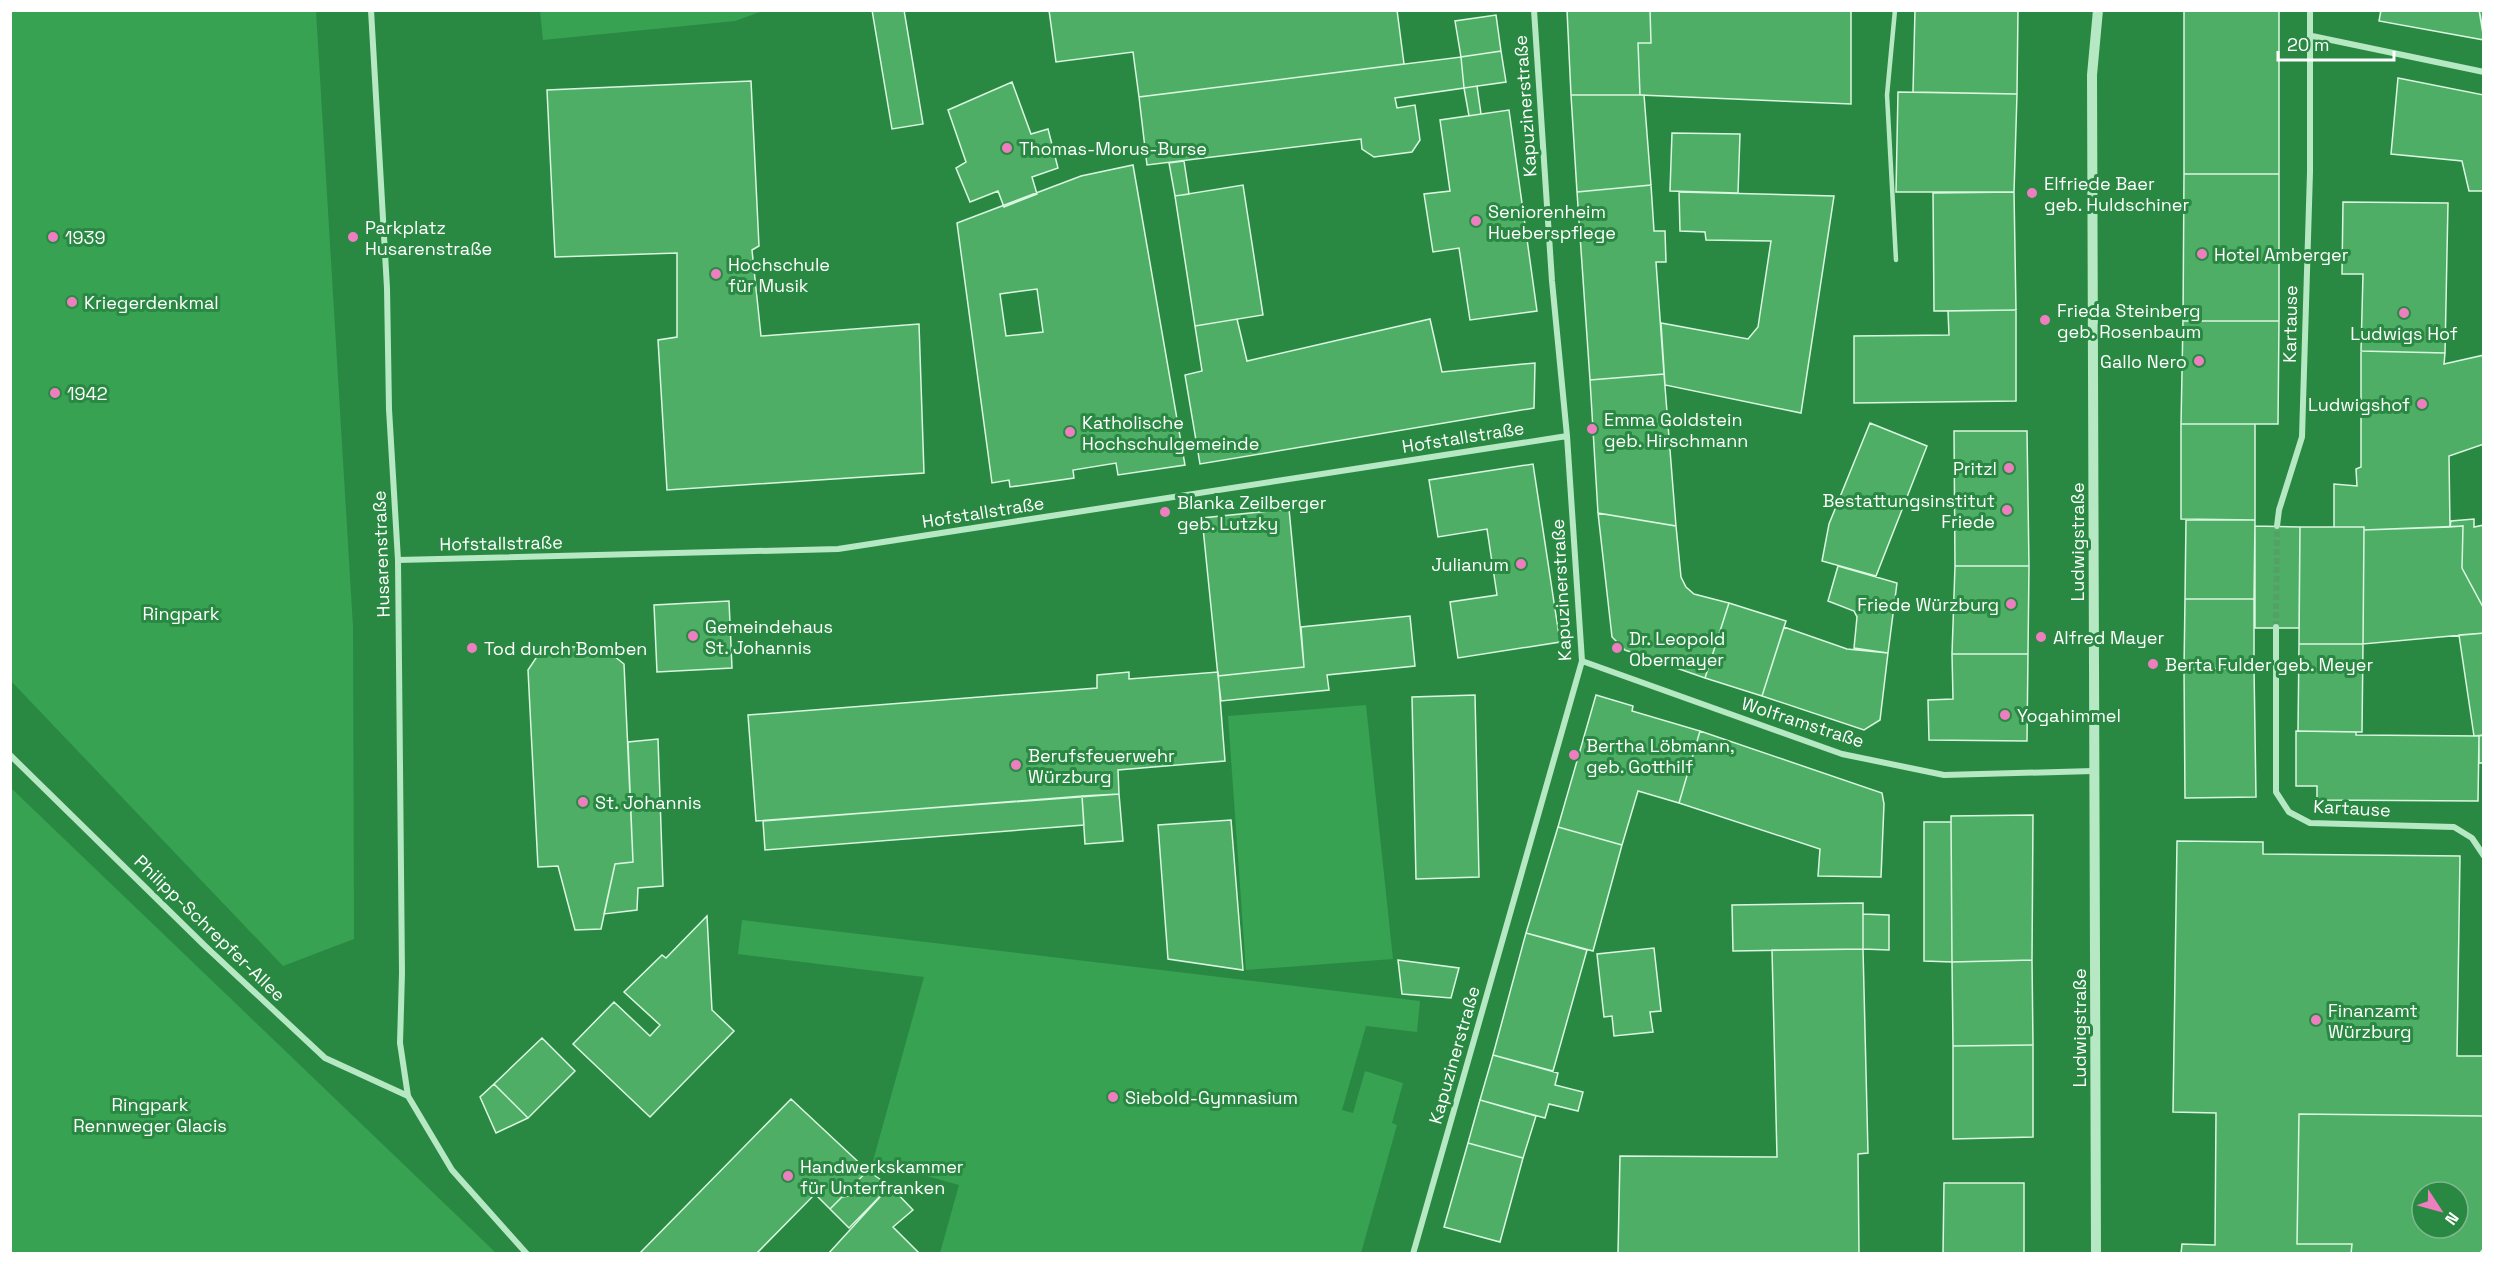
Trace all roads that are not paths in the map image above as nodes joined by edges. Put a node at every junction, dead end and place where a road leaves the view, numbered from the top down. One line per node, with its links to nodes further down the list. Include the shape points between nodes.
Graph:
1 (371, 10): 11 (street, Husarenstraße)
2 (1534, 10): 9 (street, Kapuzinerstraße)
3 (1895, 10): 8 (lane, via 1887,95)
4 (2098, 10): 15 (street, Ludwigstraße, via 2092,75)
5 (2310, 10): 6 (street, Kartause)
6 (2312, 36): 7 (street); 10 (street, Kartause, via 2302,437 2278,510)
7 (2484, 72)
8 (1896, 260)
9 (1567, 436): 11 (street, Hofstallstraße, via 838,549); 13 (street, Kapuzinerstraße)
10 (2277, 526)
11 (398, 561): 17 (street, Husarenstraße, via 400,1043)
12 (2276, 627): 16 (street, Kartause, via 2276,792 2289,812 2310,823 2454,827 2472,838)
13 (1582, 661): 15 (street, Wolframstraße, via 1842,754 1944,775); 19 (street, Kapuzinerstraße)
14 (10, 755): 17 (street, Philipp-Schrepfer-Allee, via 325,1058)
15 (2093, 771): 20 (street, Ludwigstraße)
16 (2484, 855)
17 (408, 1096): 18 (street, via 452,1170)
18 (527, 1254)
19 (1413, 1254)
20 (2096, 1254)

